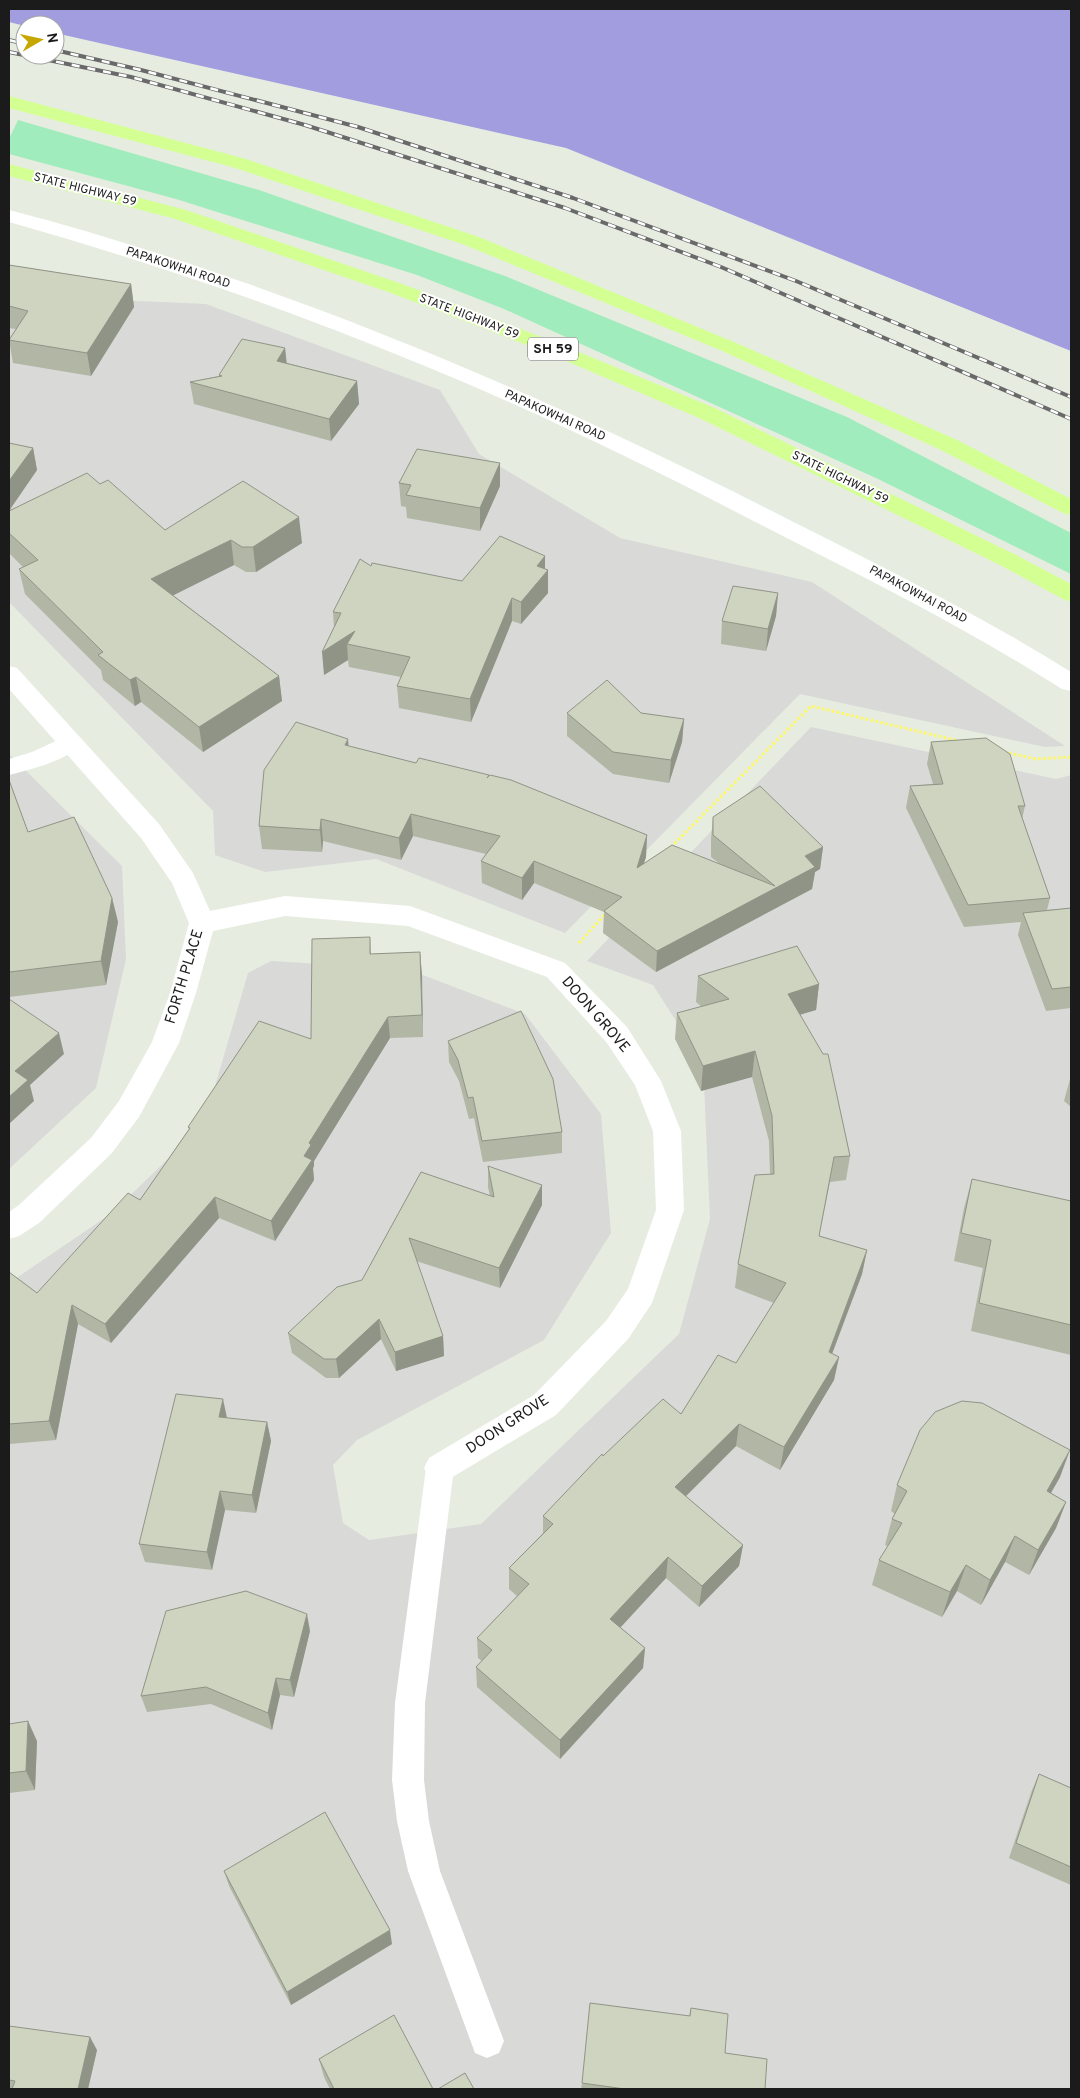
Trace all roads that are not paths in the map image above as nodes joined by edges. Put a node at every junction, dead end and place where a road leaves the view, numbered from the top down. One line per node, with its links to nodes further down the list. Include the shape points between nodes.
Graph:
1 (9, 102): 4 (main road, via 239,163 472,241 727,346 929,436)
2 (9, 170): 5 (main road, STATE HIGHWAY 59 / SH 59, via 179,214 398,289 550,347 707,413)
3 (9, 216): 7 (street, PAPAKOWHAI ROAD, via 273,300 404,350 555,414 930,601)
4 (1071, 508)
5 (1071, 594)
6 (9, 674): 8 (street, FORTH PLACE)
7 (1071, 683)
8 (71, 742): 9 (lane, via 40,758); 10 (street, FORTH PLACE, via 150,831 184,880)
9 (9, 767)
10 (202, 924): 11 (street, FORTH PLACE, via 183,993 164,1043 129,1109 101,1146 28,1214); 12 (street, DOON GROVE, via 285,906 410,916 556,970 616,1035 647,1081 667,1131 670,1210 641,1294 617,1330 545,1405)
11 (9, 1227)
12 (440, 1468): 13 (lane, via 410,1702 408,1780 424,1871)
13 (488, 2041)

